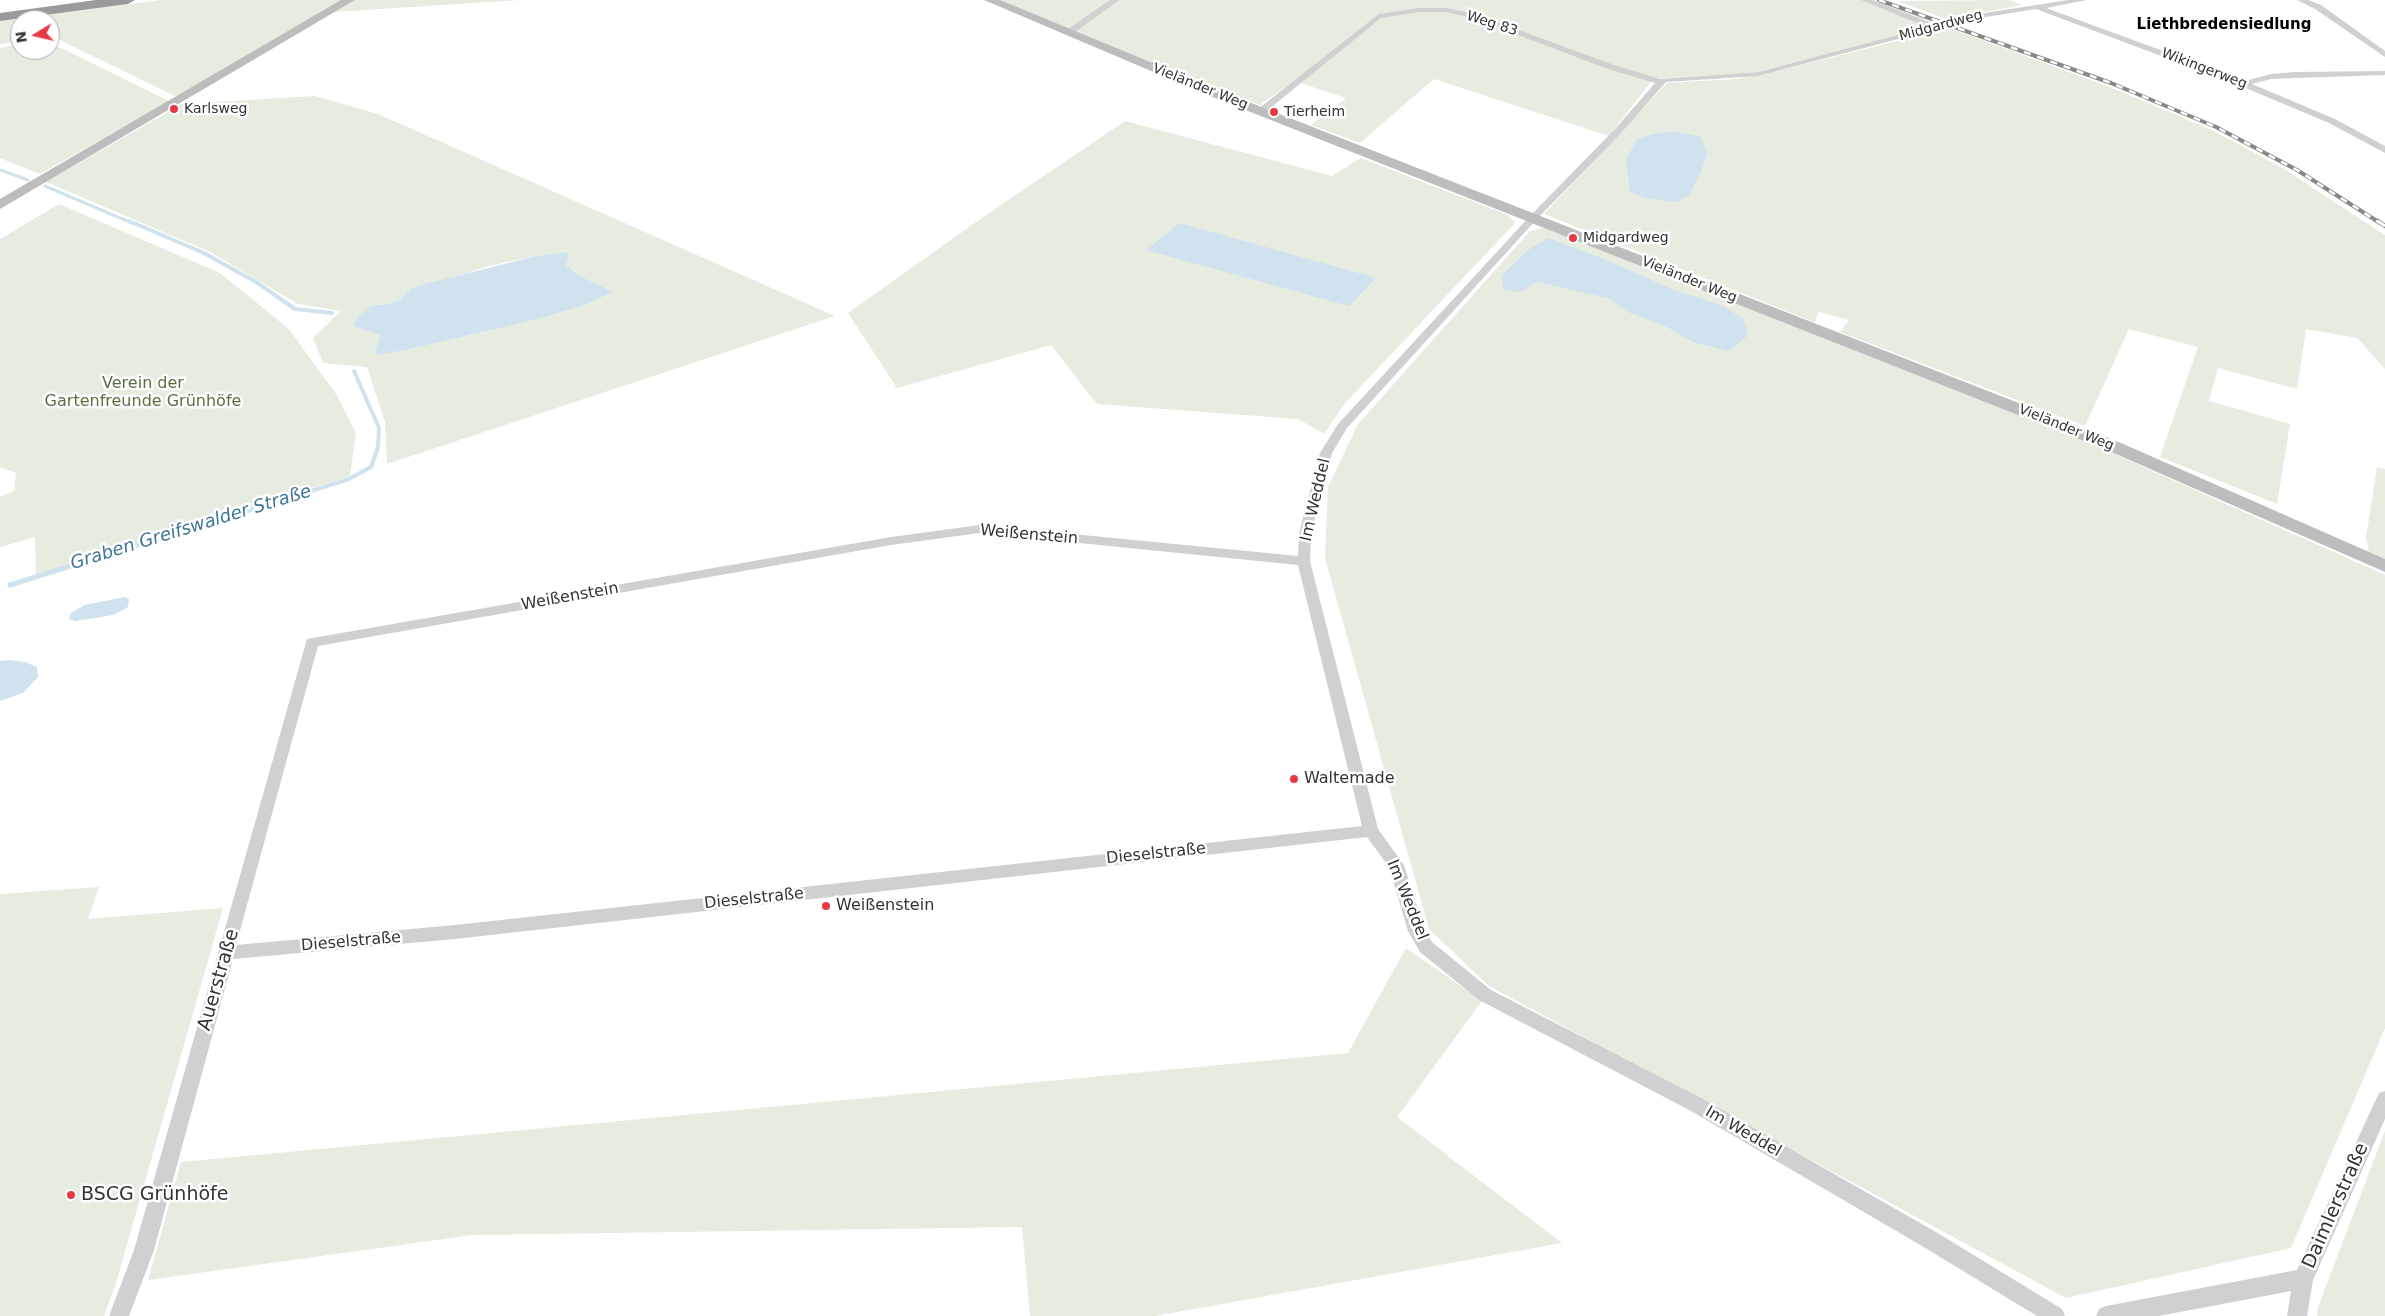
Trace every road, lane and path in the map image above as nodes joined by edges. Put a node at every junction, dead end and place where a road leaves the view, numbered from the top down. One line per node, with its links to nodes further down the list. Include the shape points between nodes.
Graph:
1 (79, 0): 12 (highway)
2 (128, 0): 13 (highway)
3 (348, 0): 22 (street)
4 (990, 0): 15 (street, Vieländer Weg)
5 (1115, 0): 15 (street)
6 (1865, 0): 14 (street)
7 (2017, 0): 11 (street, Wikingerweg)
8 (2083, 0): 11 (street, Midgardweg)
9 (2301, 0): 10 (street)
10 (2319, 4): 16 (street)
11 (2033, 6): 14 (street, Midgardweg, via 1978,16); 19 (street, Wikingerweg)
12 (0, 10)
13 (0, 17)
14 (1939, 29): 18 (street, Midgardweg, via 1758,74)
15 (1068, 32): 20 (street, Vieländer Weg)
16 (2385, 55)
17 (2385, 73): 19 (street, via 2295,75)
18 (1660, 82): 20 (street, Weg 83, via 1475,16 1446,10 1419,10 1378,16); 23 (street, via 1619,130)
19 (2244, 84): 21 (street, Wikingerweg, via 2332,121)
20 (1261, 111): 23 (street, Vieländer Weg)
21 (2385, 150)
22 (0, 205)
23 (1533, 218): 24 (street, Im Weddel, via 1342,426 1326,453 1304,533); 25 (street, Vieländer Weg, via 2122,450)
24 (1304, 561): 26 (street, Weißenstein, via 980,529 891,541); 27 (street, Im Weddel)
25 (2385, 566)
26 (312, 642): 28 (street, Auerstraße)
27 (1371, 830): 28 (street, Dieselstraße, via 455,932); 32 (street, Im Weddel, via 1396,865 1416,931 1426,948 1485,995 1696,1105 1929,1239)
28 (226, 953): 31 (street, Auerstraße, via 144,1250)
29 (2385, 1099): 30 (street, Daimlerstraße)
30 (2303, 1279): 33 (street); 34 (street, Daimlerstraße)
31 (119, 1316)
32 (2055, 1316)
33 (2106, 1316)
34 (2297, 1316)

